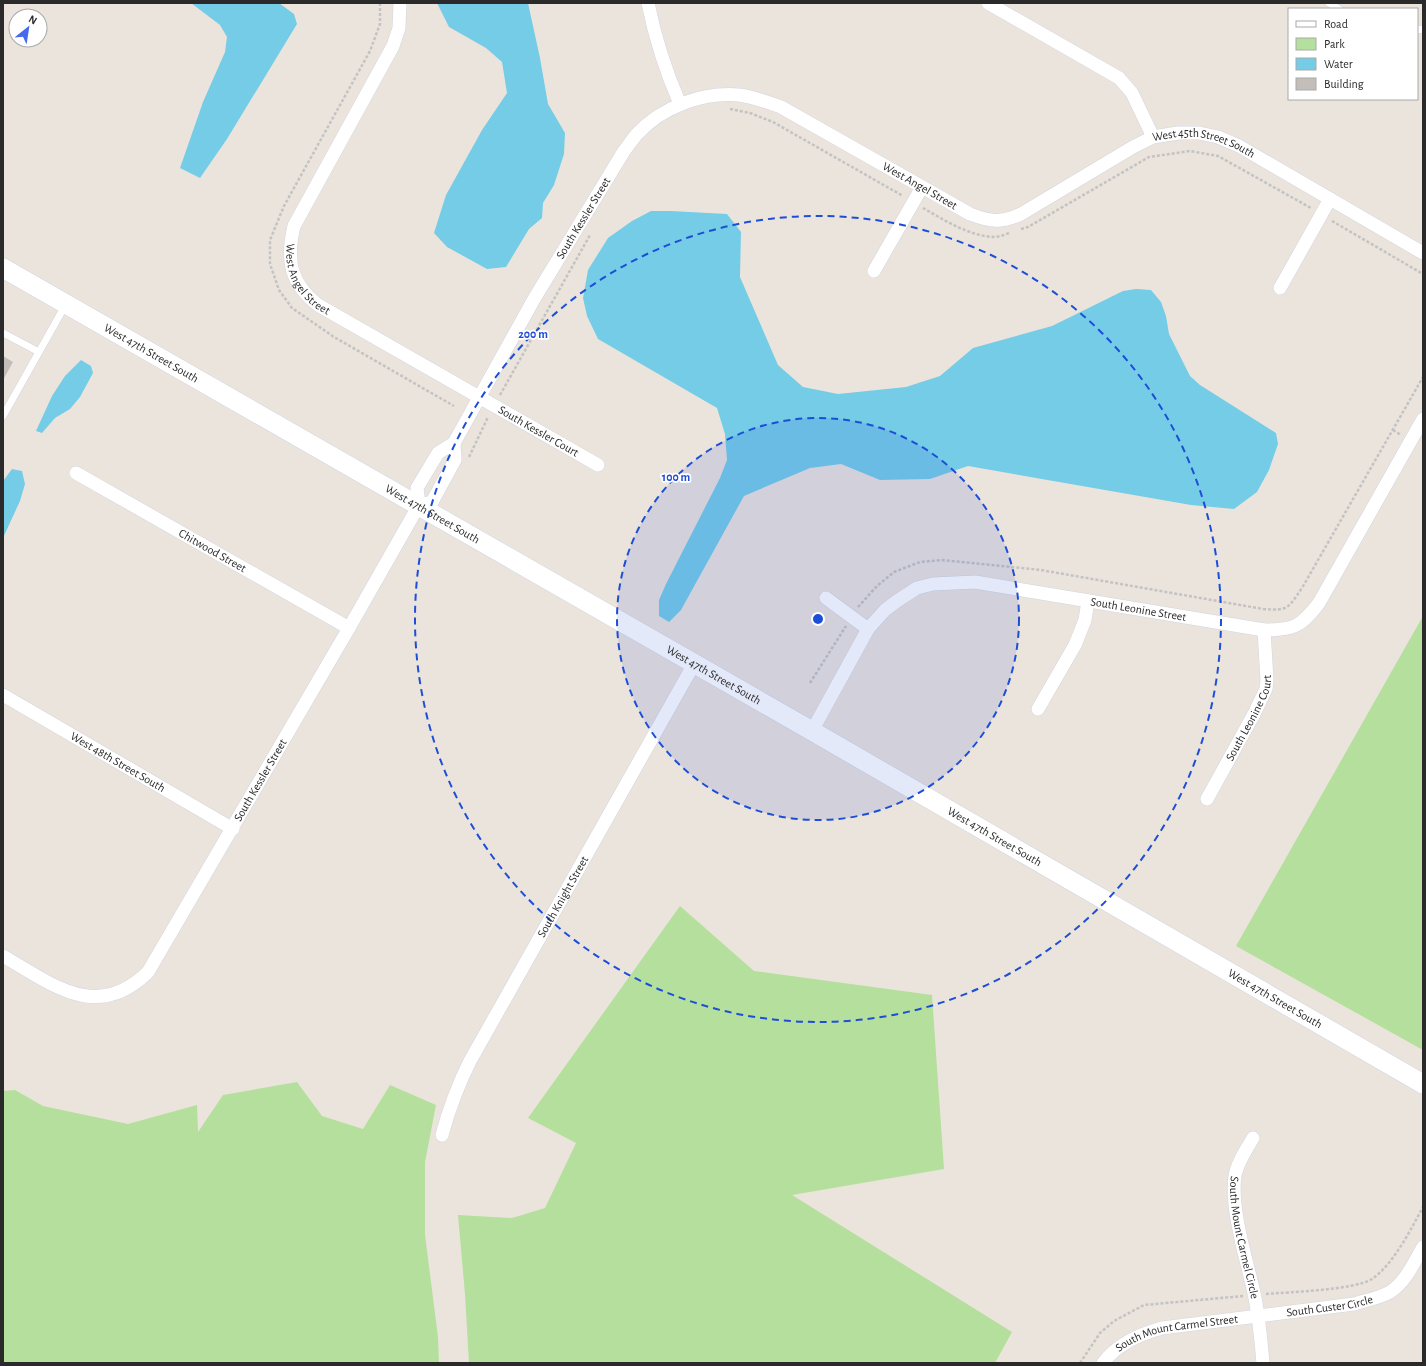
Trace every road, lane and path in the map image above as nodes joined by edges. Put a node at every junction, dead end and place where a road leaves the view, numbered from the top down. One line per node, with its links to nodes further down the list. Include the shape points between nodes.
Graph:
1 (380, 3): 18 (path, via 380,24 370,51 284,206 270,240 270,264 278,290 292,308 334,337)
2 (400, 3): 17 (street, West Angel Street, via 399,28 393,46 294,226 290,243 293,273 300,287 318,305)
3 (648, 3): 5 (street, via 661,52)
4 (988, 3): 6 (street, West 45th Street South, via 1119,78 1132,93)
5 (680, 104): 7 (street, West Angel Street, via 718,95 740,95 761,99 780,107); 17 (street, South Kessler Street, via 650,123 637,134 624,151 534,299)
6 (1153, 137): 7 (street, West Angel Street, via 1008,220 982,219); 8 (street, West 45th Street South, via 1199,133 1218,137)
7 (922, 187): 11 (street)
8 (1330, 200): 9 (street, West 45th Street South); 12 (street)
9 (1423, 253)
10 (3, 268): 13 (street, West 47th Street South)
11 (874, 271)
12 (1280, 288)
13 (66, 304): 15 (lane); 24 (street, West 47th Street South)
14 (3, 333): 15 (lane)
15 (39, 352): 19 (lane)
16 (1423, 377): 27 (path, via 1302,588 1291,605 1280,610 1041,570 942,560 920,562 894,572 877,586)
17 (479, 396): 21 (street, South Kessler Street); 22 (street, South Kessler Court)
18 (454, 406)
19 (3, 416)
20 (1422, 423): 30 (street, South Leonine Street, via 1310,616 1286,630)
21 (454, 443): 24 (street, South Kessler Street, via 438,453 416,488); 24 (street, South Kessler Street, via 455,460 432,502)
22 (598, 465)
23 (76, 473): 28 (street, Chitwood Street)
24 (419, 505): 28 (street, South Kessler Street); 31 (street, West 47th Street South)
25 (826, 598): 27 (street)
26 (1088, 601): 29 (street, South Leonine Street, via 975,582 933,584 917,588 897,601); 30 (street, South Leonine Street); 34 (street, via 1076,646)
27 (852, 616): 29 (street); 32 (path)
28 (349, 628): 37 (street, South Kessler Street)
29 (868, 629): 35 (street, South Leonine Street)
30 (1264, 630): 36 (street, South Leonine Court, via 1266,689)
31 (694, 664): 35 (street, West 47th Street South); 40 (street, South Knight Street, via 470,1061 458,1085)
32 (810, 683)
33 (3, 695): 37 (street, West 48th Street South)
34 (1038, 709)
35 (812, 731): 39 (street, West 47th Street South)
36 (1207, 799)
37 (233, 829): 38 (street, South Kessler Street, via 148,972 137,983 121,992 105,996 78,995 61,989)
38 (3, 956)
39 (1423, 1084)
40 (442, 1135)
41 (1253, 1138): 43 (street, South Mount Carmel Circle, via 1235,1175 1234,1192 1238,1224)
42 (1423, 1247): 43 (street, South Custer Circle, via 1402,1281 1390,1292 1354,1304)
43 (1258, 1317): 44 (street, South Mount Carmel Street, via 1162,1328 1130,1340); 45 (street)
44 (1103, 1363)
45 (1264, 1363)

